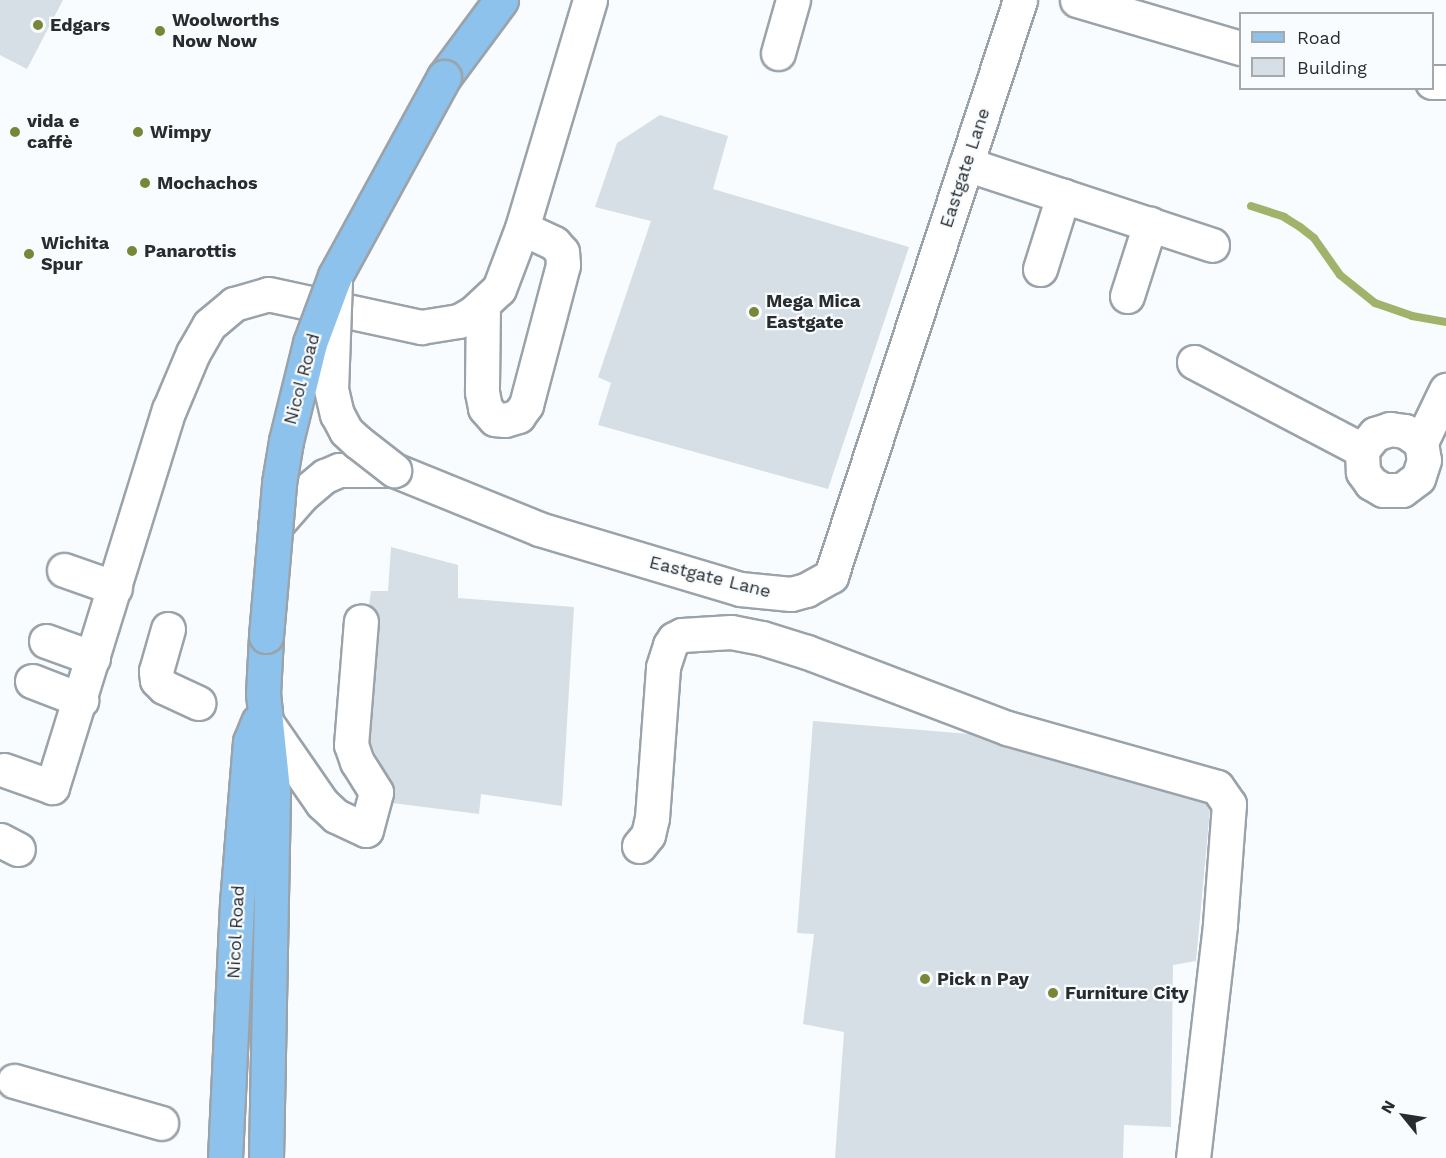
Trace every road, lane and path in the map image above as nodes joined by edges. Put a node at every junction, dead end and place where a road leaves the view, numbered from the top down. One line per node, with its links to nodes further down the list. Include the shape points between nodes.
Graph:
1 (477, 0): 9 (main road, Nicol Road)
2 (501, 0): 9 (main road, Nicol Road)
3 (590, 0): 13 (street)
4 (793, 0): 8 (street)
5 (1020, 0): 10 (street, Eastgate Lane)
6 (1077, 0): 7 (street)
7 (1239, 48)
8 (778, 53)
9 (444, 77): 16 (main road, Nicol Road, bridge)
10 (966, 164): 11 (street); 23 (street, Eastgate Lane, via 831,576 806,590 791,594 740,589 539,529)
11 (1062, 196): 12 (street); 15 (street)
12 (1150, 224): 14 (street); 17 (street)
13 (522, 228): 18 (street, via 499,289); 18 (street, via 554,243 562,252 563,265 526,405 518,416 505,420 495,419 485,408)
14 (1212, 245)
15 (1040, 269)
16 (335, 276): 23 (street, Eastgate Lane, bridge, via 331,389 337,414 358,442); 24 (main road, Nicol Road, bridge, via 310,343 297,394 279,483)
17 (1127, 296)
18 (483, 304): 26 (street, via 459,321 422,327 277,294 249,298 220,313 193,353 169,410)
19 (1194, 362): 22 (street)
20 (1446, 390): 21 (street)
21 (1421, 442): 22 (street, via 1406,431 1390,429 1375,434); 22 (street, via 1424,460 1418,478 1402,490 1383,490 1371,483 1363,472)
22 (1362, 450)
23 (393, 470): 24 (street, via 339,470 325,476)
24 (275, 526): 34 (main road, Nicol Road, bridge, via 263,681)
25 (64, 570): 26 (street)
26 (115, 588): 30 (street)
27 (361, 621): 34 (street, via 351,745 376,792 366,830 336,816 322,803)
28 (168, 629): 33 (street, via 157,680)
29 (46, 640): 30 (street)
30 (93, 658): 32 (street)
31 (32, 681): 32 (street)
32 (81, 700): 35 (street, via 52,787)
33 (199, 703)
34 (266, 717): 39 (main road, Nicol Road, via 250,742 237,903); 40 (main road, Nicol Road, via 273,790)
35 (4, 770)
36 (639, 846): 41 (street, via 648,835 652,818 663,667 670,645 682,635 731,633 762,638 1007,728 1217,787 1229,804 1220,925)
37 (14, 1081): 38 (street)
38 (161, 1123)
39 (225, 1158)
40 (266, 1158)
41 (1193, 1158)

